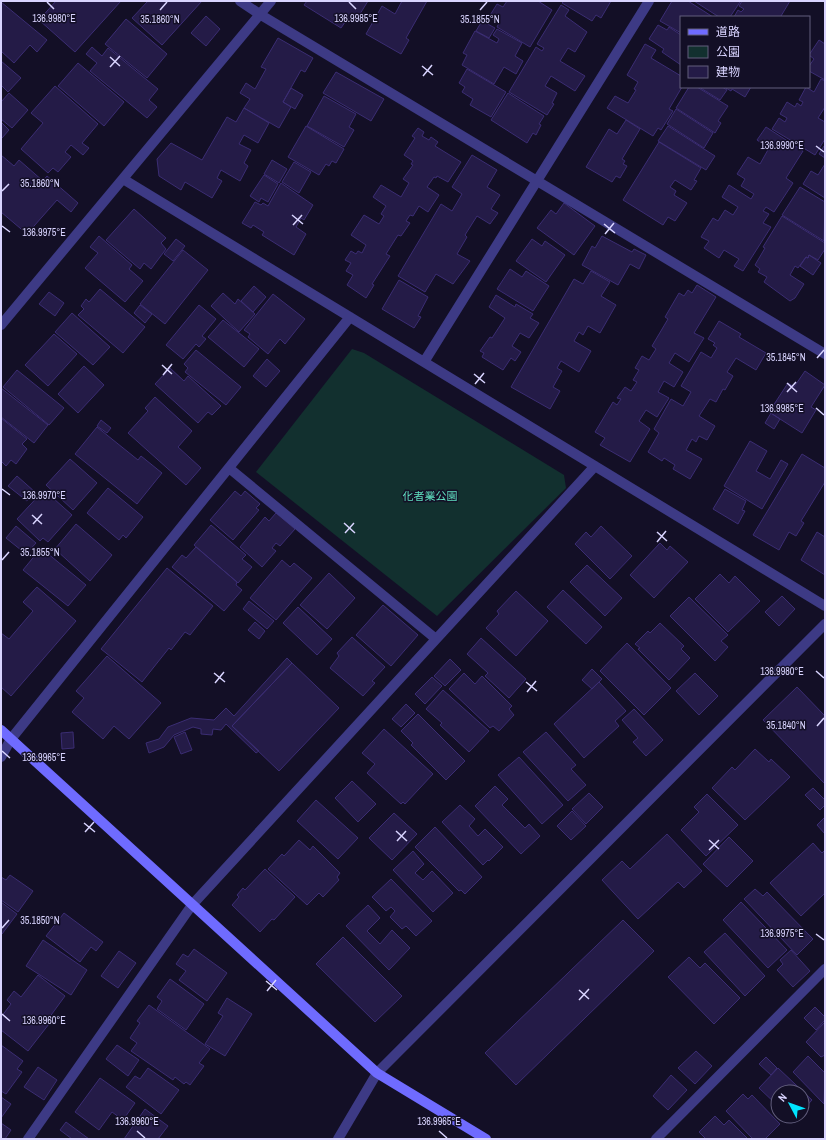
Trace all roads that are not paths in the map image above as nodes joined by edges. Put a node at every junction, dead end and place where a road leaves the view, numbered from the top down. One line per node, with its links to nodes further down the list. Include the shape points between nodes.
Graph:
1 (240, 1): 4 (street)
2 (271, 1): 4 (street)
3 (649, 1): 6 (street)
4 (261, 15): 5 (street); 6 (street)
5 (123, 179): 7 (street); 8 (street)
6 (538, 182): 9 (street); 10 (street)
7 (350, 317): 10 (street); 12 (street)
8 (1, 325)
9 (825, 354)
10 (424, 362): 11 (street)
11 (595, 466): 13 (street); 15 (street)
12 (229, 468): 15 (street); 17 (street)
13 (825, 606)
14 (825, 624): 21 (street)
15 (436, 639): 19 (street)
16 (1, 730): 17 (street)
17 (11, 740): 18 (street); 19 (street)
18 (1, 758)
19 (192, 905): 21 (street); 22 (street)
20 (825, 969): 25 (street)
21 (377, 1073): 23 (street); 24 (street)
22 (28, 1139)
23 (338, 1139)
24 (486, 1139)
25 (656, 1139)

